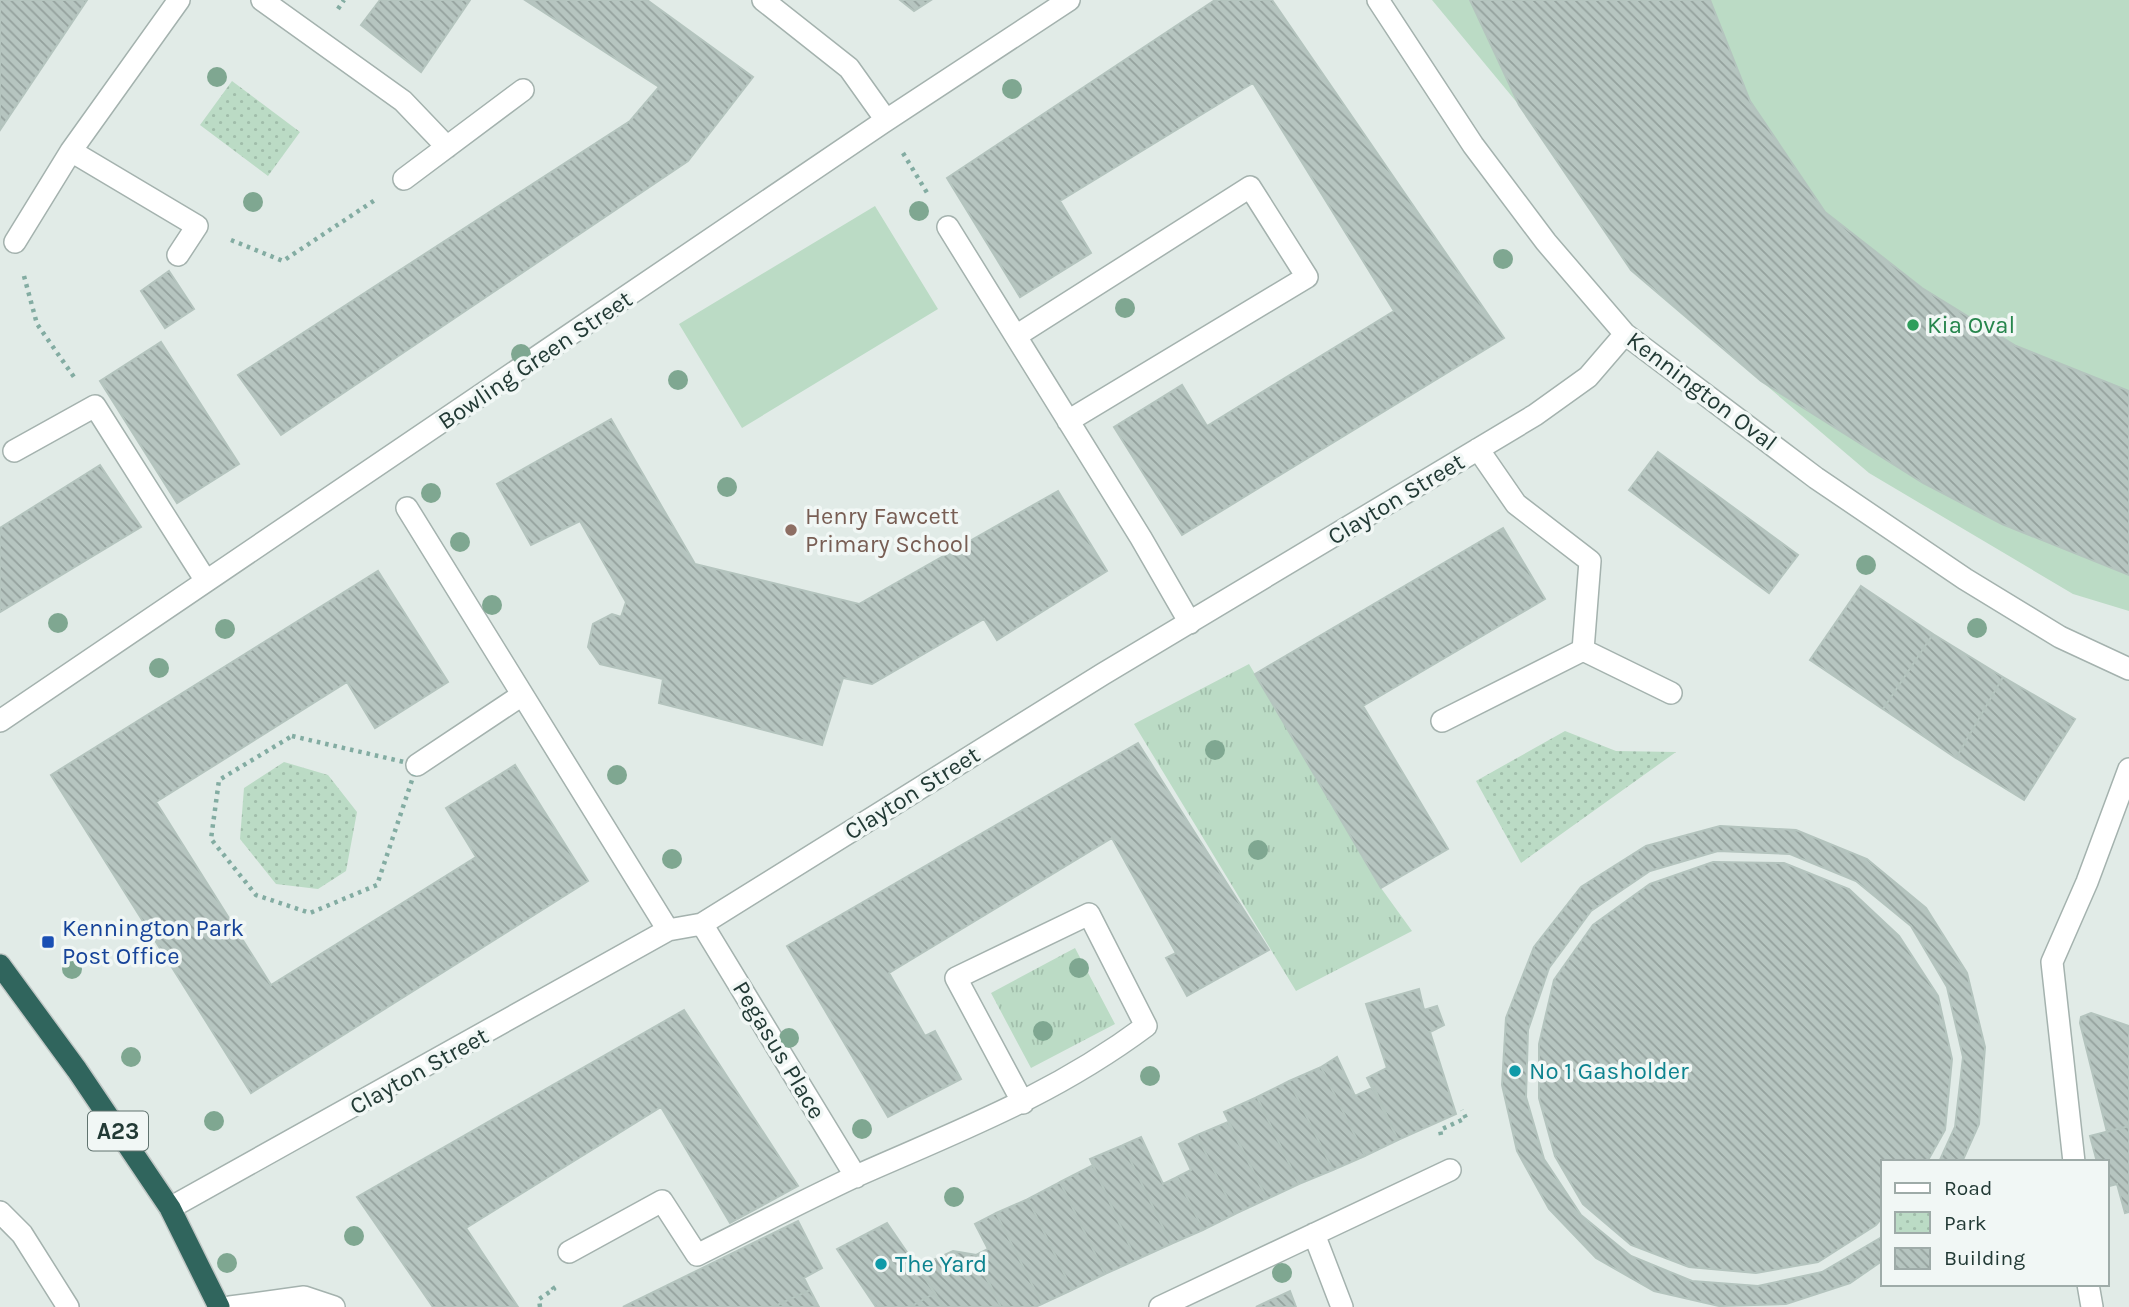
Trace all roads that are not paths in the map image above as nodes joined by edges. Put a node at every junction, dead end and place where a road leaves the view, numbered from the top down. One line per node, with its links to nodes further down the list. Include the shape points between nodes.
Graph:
1 (179, 0): 9 (street)
2 (262, 0): 8 (street, via 403,101)
3 (763, 0): 7 (street, via 849,68)
4 (1069, 0): 7 (street, Bowling Green Street)
5 (1378, 0): 14 (street, Kennington Oval, via 1473,145 1546,242)
6 (523, 90): 8 (street)
7 (886, 120): 20 (street, Bowling Green Street)
8 (447, 147): 10 (street)
9 (71, 151): 12 (street); 13 (street, via 197,226)
10 (404, 179)
11 (948, 227): 15 (street)
12 (15, 242)
13 (178, 255)
14 (1625, 334): 17 (street, Clayton Street, via 1588,377); 23 (street, Kennington Oval, via 1816,478 1965,579 2060,637)
15 (1016, 336): 16 (street); 16 (street, via 1250,187 1307,277)
16 (1068, 421): 21 (street)
17 (1478, 449): 21 (street, Clayton Street); 22 (street, via 1516,504 1590,561)
18 (14, 451): 20 (street, via 95,405)
19 (407, 508): 25 (street)
20 (206, 581): 26 (street, Bowling Green Street)
21 (1190, 623): 30 (street, Clayton Street)
22 (1583, 650): 24 (street); 27 (street)
23 (2129, 669)
24 (1671, 693)
25 (522, 695): 28 (street); 31 (street)
26 (0, 721)
27 (1442, 721)
28 (417, 765)
29 (2129, 769): 34 (street, via 2052,962)
30 (702, 924): 31 (street, Clayton Street); 36 (street, Pegasus Place)
31 (668, 930): 37 (street, Clayton Street)
32 (0, 965): 37 (highway, A23)
33 (1023, 1103): 33 (street, via 956,978 1089,914 1146,1026 1098,1062); 36 (street)
34 (2074, 1160)
35 (1450, 1170): 39 (street)
36 (856, 1177): 40 (street, via 697,1255 662,1201)
37 (170, 1208): 43 (highway, A23)
38 (0, 1212): 42 (street, via 22,1234)
39 (1314, 1234): 46 (street); 47 (street)
40 (569, 1252)
41 (2088, 1286): 48 (street)
42 (68, 1307)
43 (219, 1307)
44 (230, 1307): 45 (street, via 304,1297)
45 (334, 1307)
46 (1160, 1307)
47 (1342, 1307)
48 (2092, 1307)

